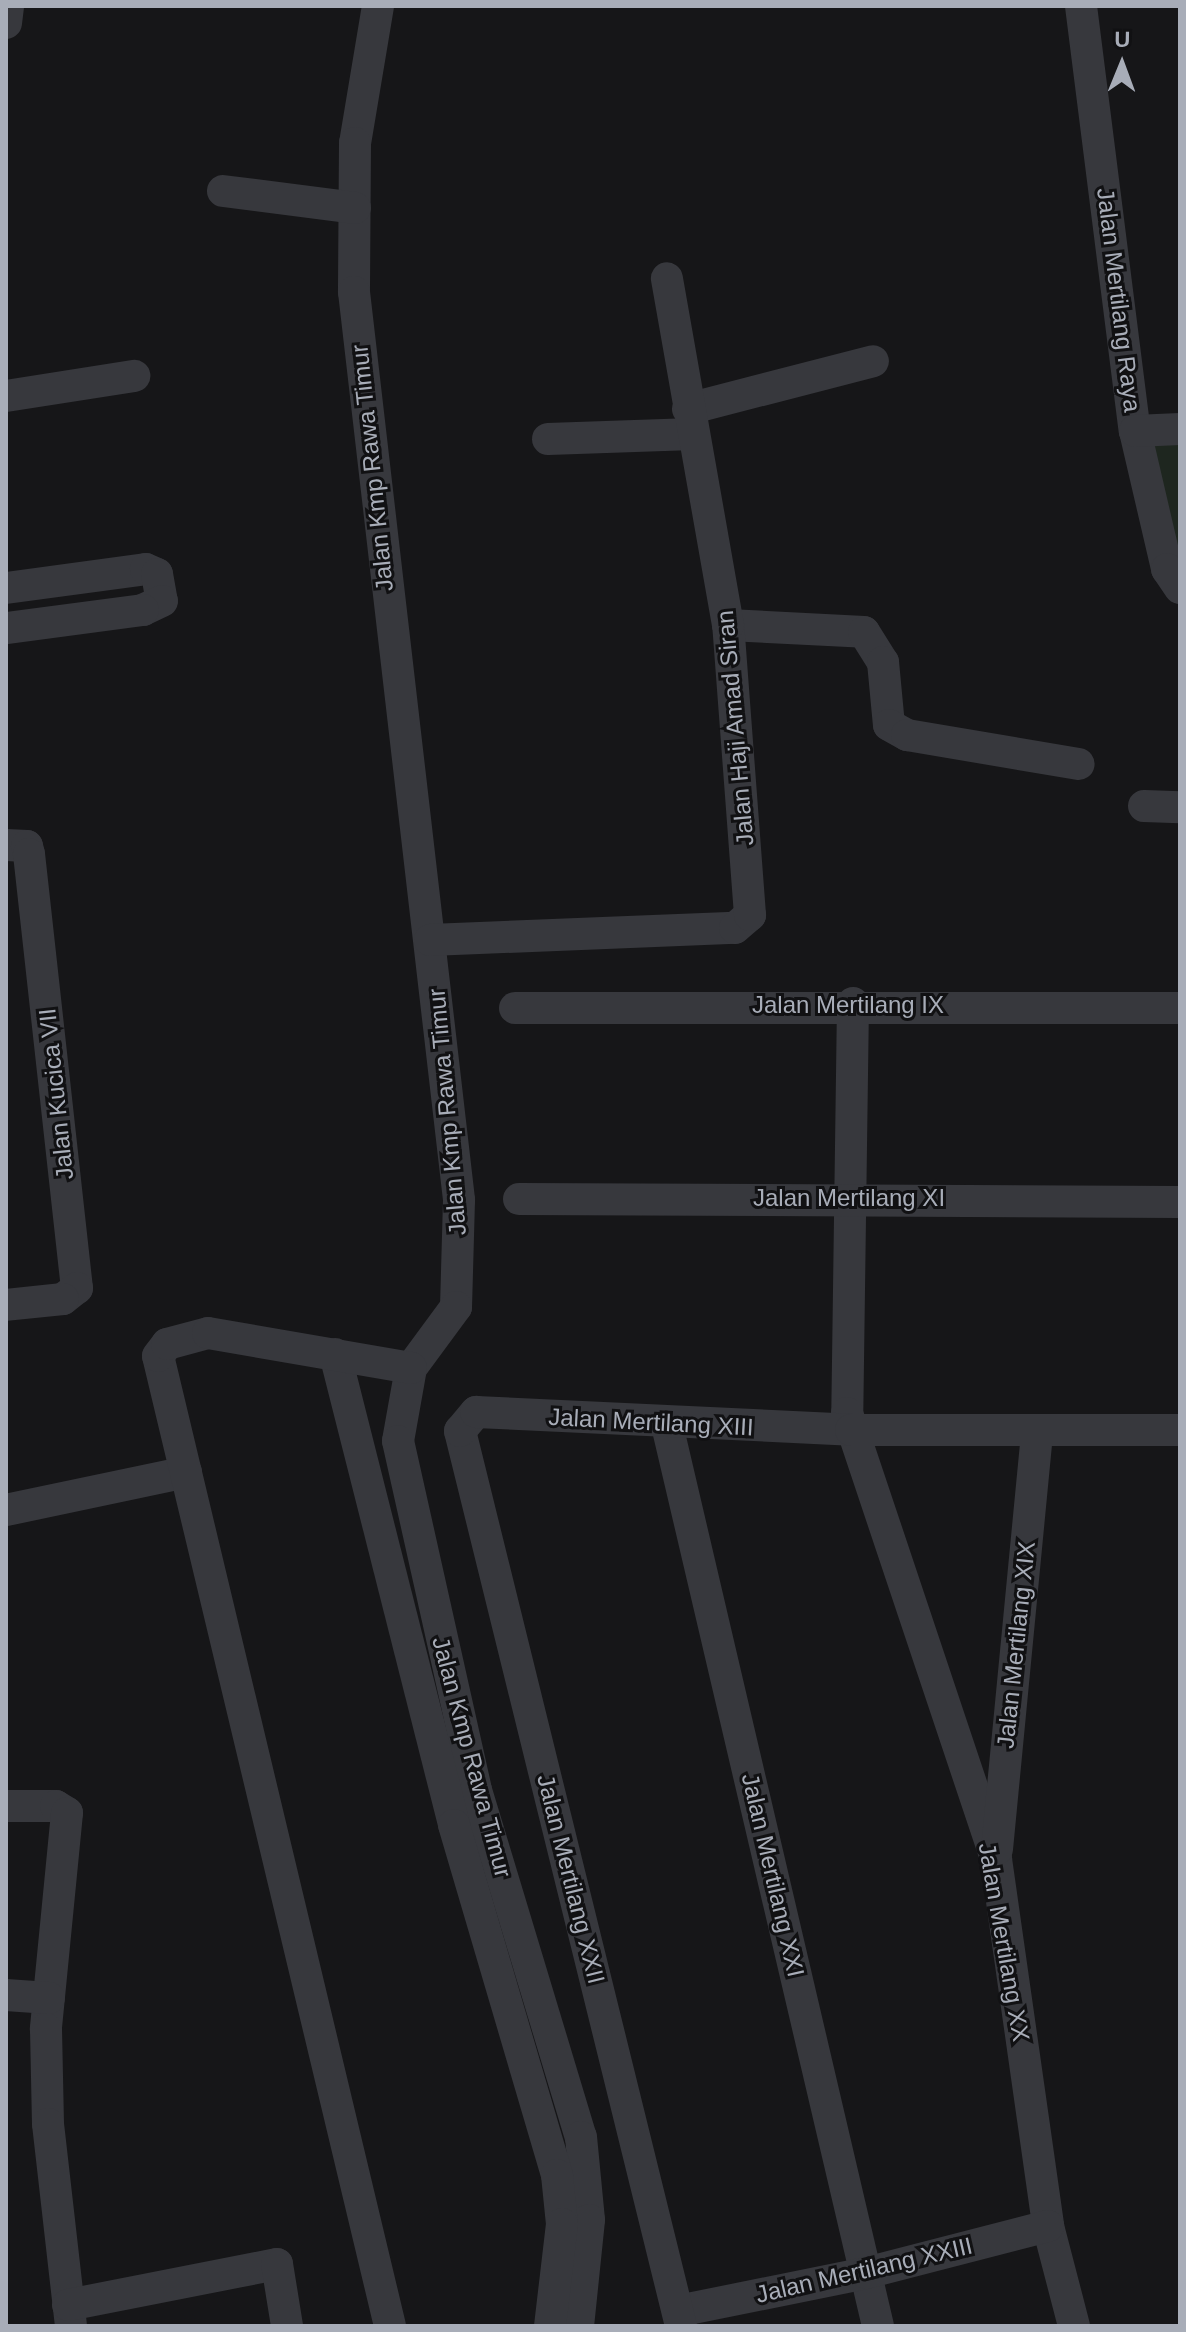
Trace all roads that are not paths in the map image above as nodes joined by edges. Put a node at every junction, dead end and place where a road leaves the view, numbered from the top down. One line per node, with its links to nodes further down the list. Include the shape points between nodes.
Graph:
1 (8, 6): 4 (street)
2 (378, 6): 6 (street, Jalan Kmp Rawa Timur, via 355,143)
3 (1081, 6): 13 (street, Jalan Mertilang Raya)
4 (6, 23)
5 (223, 191): 6 (street)
6 (355, 208): 23 (street, Jalan Kmp Rawa Timur, via 368,451)
7 (667, 278): 11 (street, Jalan Haji Amad Siran)
8 (873, 361): 11 (street)
9 (134, 376): 10 (street)
10 (6, 396)
11 (691, 422): 14 (street); 17 (street, Jalan Haji Amad Siran)
12 (1180, 429): 13 (street)
13 (1135, 431): 16 (street, Jalan Mertilang Raya, via 1167,569)
14 (548, 439)
15 (6, 588): 18 (street, via 146,569 157,574 162,601 143,610)
16 (1180, 588)
17 (728, 625): 19 (street, via 864,632 883,662 889,725 907,735); 23 (street, Jalan Haji Amad Siran, via 746,793 750,915 743,925)
18 (6, 628)
19 (1079, 764)
20 (1144, 806): 21 (street)
21 (1180, 807)
22 (6, 845): 30 (street, Jalan Kucica VII, via 27,846 29,854 77,1288 63,1299)
23 (430, 940): 32 (street, Jalan Kmp Rawa Timur, via 460,1268 456,1307)
24 (853, 1003): 25 (street, Jalan Mertilang IX); 26 (street, Jalan Mertilang IX); 27 (street)
25 (515, 1008)
26 (1180, 1008)
27 (851, 1197): 28 (street, Jalan Mertilang XI); 29 (street, Jalan Mertilang XI); 34 (street)
28 (519, 1199)
29 (1180, 1202)
30 (6, 1305)
31 (335, 1354): 32 (street); 38 (street, via 208,1333 167,1344 158,1356); 50 (street, via 454,1825 557,2175 562,2224)
32 (411, 1368): 51 (street, Jalan Kmp Rawa Timur, via 399,1408 401,1469 476,1790 581,2137 589,2220)
33 (667, 1425): 34 (street, Jalan Mertilang XIII); 37 (street, Jalan Mertilang XIII, via 476,1412); 45 (street, Jalan Mertilang XXI)
34 (851, 1430): 35 (street, Jalan Mertilang XIII); 41 (street, Jalan Mertilang XX)
35 (1037, 1430): 36 (street, Jalan Mertilang XIII); 41 (street, Jalan Mertilang XIX)
36 (1180, 1430)
37 (460, 1431): 47 (street, Jalan Mertilang XXII)
38 (186, 1472): 39 (street); 49 (street)
39 (6, 1510)
40 (6, 1806): 43 (street, via 56,1806 67,1813)
41 (996, 1859): 44 (street, Jalan Mertilang XX)
42 (6, 1995): 43 (street)
43 (49, 1998): 46 (street, via 48,2124)
44 (1048, 2226): 45 (street, Jalan Mertilang XXIII); 53 (street, Jalan Mertilang XX)
45 (866, 2273): 47 (street, Jalan Mertilang XXIII); 52 (street, Jalan Mertilang XXI)
46 (70, 2315): 48 (street, via 277,2264)
47 (680, 2318)
48 (287, 2326)
49 (390, 2326)
50 (550, 2326)
51 (578, 2326)
52 (878, 2326)
53 (1074, 2326)

